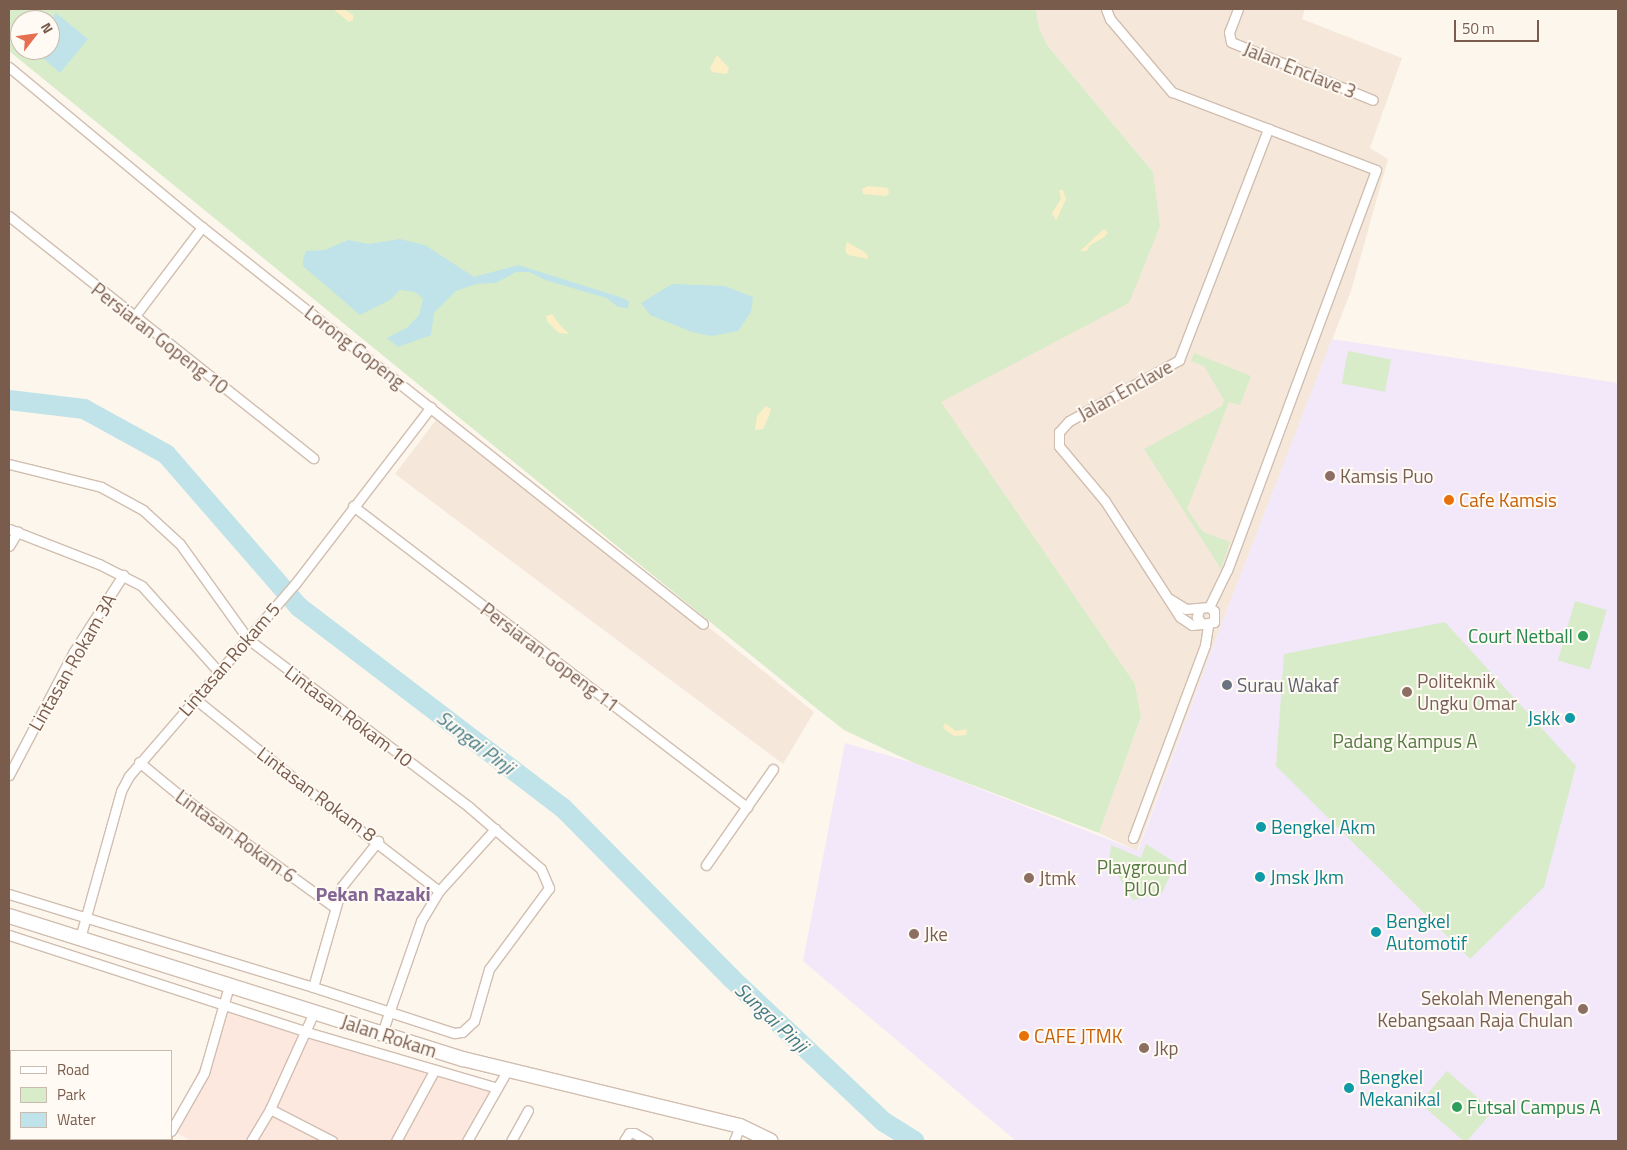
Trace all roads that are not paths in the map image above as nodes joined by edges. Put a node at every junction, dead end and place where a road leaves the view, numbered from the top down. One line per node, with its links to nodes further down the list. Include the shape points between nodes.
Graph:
1 (1106, 9): 5 (street, via 1110,19 1172,92)
2 (1238, 9): 4 (street, Jalan Enclave 3, via 1229,32 1231,42)
3 (9, 67): 7 (street, Lorong Gopeng)
4 (1373, 100)
5 (1268, 129): 17 (street, Jalan Enclave, via 1179,360 1069,421 1059,432 1059,446 1105,501); 18 (street, via 1376,170 1227,570)
6 (9, 216): 8 (street, Persiaran Gopeng 10)
7 (202, 227): 8 (street); 9 (street, Lorong Gopeng)
8 (134, 317): 10 (street, Persiaran Gopeng 10)
9 (431, 407): 12 (street, Lintasan Rokam 5); 20 (street, Lorong Gopeng)
10 (313, 458)
11 (9, 464): 22 (street, Lintasan Rokam 10, via 101,487 143,510 180,544)
12 (353, 506): 22 (street, Lintasan Rokam 5, via 296,584); 28 (street, Persiaran Gopeng 11)
13 (9, 529): 14 (street)
14 (18, 531): 15 (street); 16 (street)
15 (9, 546)
16 (122, 575): 23 (street, via 154,597); 27 (street, Lintasan Rokam 3A, via 73,654)
17 (1168, 598): 19 (street, Jalan Enclave, via 1186,609); 21 (street, Jalan Enclave, via 1185,622)
18 (1209, 607): 19 (street); 21 (street, via 1216,618)
19 (1199, 610): 21 (street, via 1197,617)
20 (703, 624)
21 (1205, 625): 30 (street, via 1205,645)
22 (248, 639): 23 (street, Lintasan Rokam 5); 29 (street, Lintasan Rokam 10)
23 (218, 671): 24 (street, Lintasan Rokam 5)
24 (194, 698): 25 (street, Lintasan Rokam 5); 31 (street, Lintasan Rokam 8, via 313,794)
25 (139, 762): 35 (street, Lintasan Rokam 6); 37 (street, Lintasan Rokam 5, via 121,791)
26 (773, 769): 28 (street)
27 (9, 776)
28 (747, 807): 32 (street)
29 (496, 829): 33 (street); 46 (street, Lintasan Rokam 10, via 541,869 549,888 489,969 474,1021)
30 (1133, 838)
31 (378, 841): 33 (street, Lintasan Rokam 8); 35 (street, via 342,886)
32 (706, 865)
33 (439, 891): 44 (street, via 410,947)
34 (9, 894): 37 (street, Jalan Rokam)
35 (334, 907): 41 (street)
36 (9, 916): 39 (main road, Jalan Rokam)
37 (85, 918): 39 (street, Lintasan Rokam 5); 41 (street, Jalan Rokam)
38 (9, 935): 42 (street, Jalan Rokam)
39 (80, 938): 40 (main road, Jalan Rokam)
40 (229, 986): 42 (street); 43 (main road, Jalan Rokam)
41 (313, 987): 44 (street, Jalan Rokam)
42 (226, 1005): 45 (street, Jalan Rokam); 54 (street, via 204,1073)
43 (314, 1012): 45 (street); 47 (main road, Jalan Rokam)
44 (388, 1013): 46 (street, Jalan Rokam, via 446,1032); 47 (street)
45 (307, 1032): 48 (street, Jalan Rokam); 51 (street)
46 (462, 1032)
47 (382, 1033): 49 (main road, Jalan Rokam)
48 (434, 1071): 50 (street, Jalan Rokam); 57 (street)
49 (507, 1071): 50 (street); 53 (main road, Jalan Rokam)
50 (497, 1088): 58 (street)
51 (270, 1109): 55 (street); 56 (street)
52 (528, 1110): 59 (street)
53 (740, 1126): 62 (street); 63 (main road, Jalan Rokam)
54 (172, 1129)
55 (251, 1141)
56 (332, 1141)
57 (396, 1141)
58 (468, 1141)
59 (512, 1141)
60 (624, 1141): 61 (street, via 629,1133 634,1133)
61 (648, 1141)
62 (734, 1141)
63 (771, 1141)

